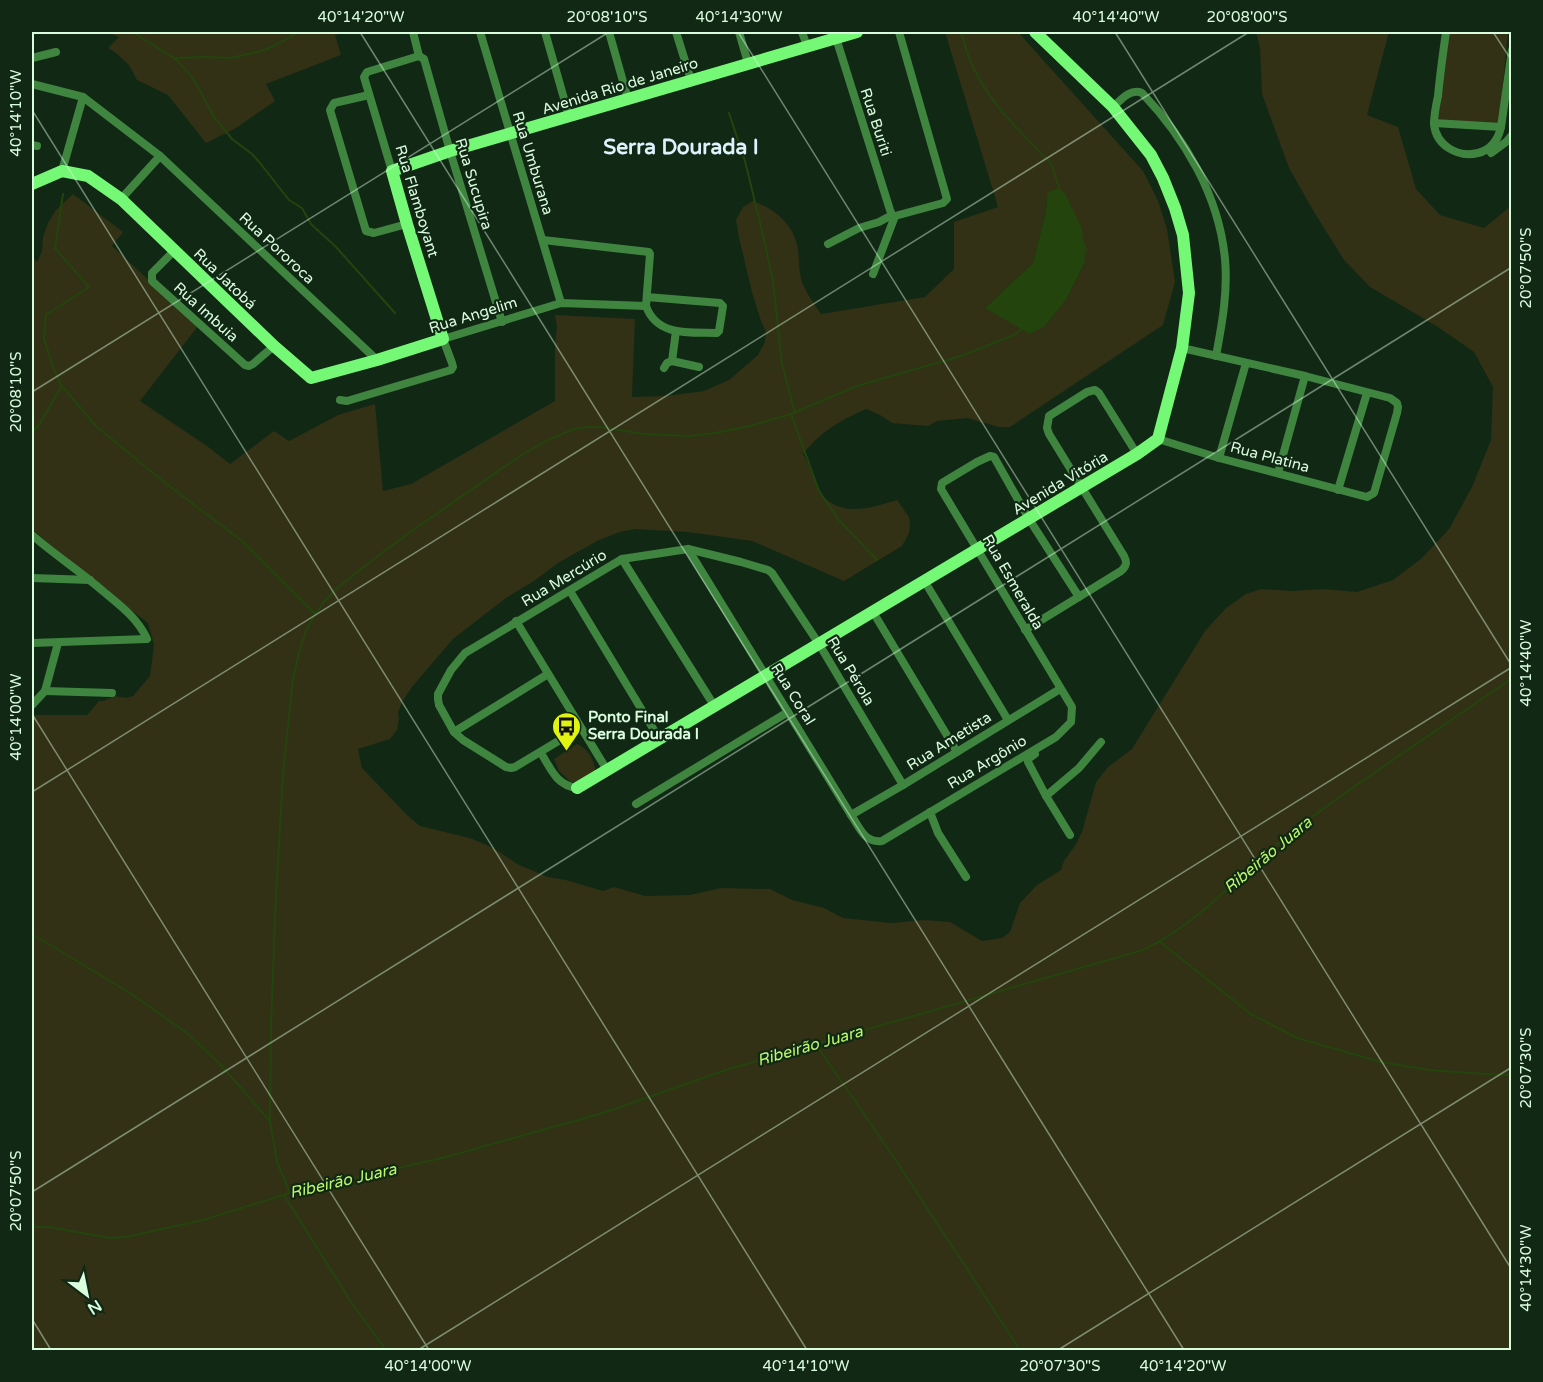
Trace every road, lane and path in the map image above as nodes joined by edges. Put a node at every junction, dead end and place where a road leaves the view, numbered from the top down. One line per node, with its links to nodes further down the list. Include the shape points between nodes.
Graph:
1 (413, 32): 16 (street, Rua Sucupira)
2 (480, 32): 28 (street, Rua Umburana)
3 (545, 32): 25 (street)
4 (609, 32): 23 (street)
5 (675, 32): 19 (street)
6 (738, 32): 18 (street)
7 (802, 32): 13 (street)
8 (857, 32): 12 (street, Avenida Rio de Janeiro)
9 (899, 32): 37 (street, via 947,200)
10 (1035, 32): 24 (street)
11 (1446, 32): 26 (street)
12 (836, 38): 13 (street, Avenida Rio de Janeiro); 37 (street, Rua Buriti)
13 (807, 46): 18 (street, Avenida Rio de Janeiro)
14 (1512, 50): 27 (street)
15 (56, 52): 17 (street)
16 (418, 56): 21 (street, Rua Flamboyant, via 367,72 364,76); 30 (street, Rua Sucupira, via 424,59)
17 (32, 58)
18 (748, 63): 19 (street, Avenida Rio de Janeiro)
19 (691, 80): 23 (street, Avenida Rio de Janeiro)
20 (32, 84): 22 (street)
21 (369, 94): 34 (street, Rua Flamboyant); 38 (street, via 334,103 330,110 366,231 374,233)
22 (83, 97): 32 (street, Rua Pororoca); 33 (street)
23 (627, 99): 25 (street, Avenida Rio de Janeiro)
24 (1113, 107): 49 (street, via 1151,155 1183,235 1189,293); 50 (street, via 1133,91 1142,93 1178,137 1203,180 1222,236 1225,261 1223,315)
25 (569, 116): 28 (street, Avenida Rio de Janeiro)
26 (1434, 123): 27 (street); 31 (street, via 1440,141)
27 (1501, 127): 31 (street, via 1499,137 1488,149)
28 (510, 134): 30 (street, Avenida Rio de Janeiro); 39 (street, Rua Umburana)
29 (1512, 135): 31 (street, via 1486,155)
30 (450, 151): 34 (street, Avenida Rio de Janeiro); 45 (street, Rua Sucupira)
31 (1465, 155)
32 (160, 156): 36 (street); 51 (street, Rua Pororoca)
33 (62, 171): 35 (street); 36 (street, Rua Jatobá, via 88,176)
34 (392, 171): 38 (street, Rua Flamboyant)
35 (32, 183)
36 (121, 199): 41 (street, Rua Jatobá)
37 (893, 214): 40 (street); 42 (street)
38 (407, 224): 47 (street, Rua Flamboyant)
39 (543, 240): 43 (street, via 649,252); 44 (street, Rua Umburana)
40 (828, 244)
41 (174, 251): 48 (street, Rua Jatobá); 48 (street, Rua Imbuia, via 152,273 152,281 245,364 253,364)
42 (873, 274)
43 (646, 301): 44 (street, Rua Angelim); 46 (street, via 649,313 665,329); 46 (street, Rua Angelim, via 723,306 719,332)
44 (561, 303): 45 (street, Rua Angelim)
45 (502, 322): 47 (street, Rua Angelim)
46 (676, 331): 52 (street)
47 (443, 339): 51 (street, Rua Angelim); 59 (street, via 451,370)
48 (274, 346): 57 (street, Rua Jatobá)
49 (1182, 348): 50 (street); 60 (street)
50 (1216, 356): 53 (street)
51 (377, 360): 57 (street, Rua Angelim)
52 (672, 361): 54 (street); 55 (street)
53 (1246, 363): 56 (street); 62 (street)
54 (699, 367)
55 (664, 368)
56 (1305, 376): 58 (street); 63 (street)
57 (311, 378)
58 (1367, 393): 65 (street); 65 (street, Rua Platina, via 1390,398 1398,407 1374,493 1367,497)
59 (340, 400)
60 (1158, 439): 61 (street, Avenida Vitória); 62 (street, Rua Platina)
61 (1137, 454): 64 (street, Avenida Vitória); 64 (street, via 1099,393 1092,390 1056,411 1048,419 1047,428)
62 (1219, 458): 63 (street, Rua Platina)
63 (1278, 473): 65 (street, Rua Platina)
64 (1083, 487): 66 (street, Avenida Vitória); 76 (street, via 1126,563 1124,569)
65 (1338, 490)
66 (1029, 519): 69 (street, Avenida Vitória); 69 (street, Rua Esmeralda, via 994,457 977,462 945,482 941,489); 76 (street)
67 (32, 535): 73 (street)
68 (688, 549): 70 (street, Rua Mercúrio); 71 (street, Rua Mercúrio); 84 (street, Rua Coral)
69 (978, 549): 74 (street, Avenida Vitória); 79 (street, Rua Esmeralda)
70 (622, 559): 75 (street, Rua Mercúrio); 89 (street)
71 (772, 573): 82 (street, Rua Pérola)
72 (32, 578): 73 (street)
73 (90, 580): 81 (street, via 127,611 147,639)
74 (925, 582): 77 (street, Avenida Vitória); 91 (street)
75 (570, 591): 78 (street, Rua Mercúrio); 95 (street)
76 (1079, 597): 79 (street)
77 (873, 612): 82 (street, Avenida Vitória); 98 (street)
78 (516, 621): 83 (street); 93 (street, Rua Mercúrio, via 465,653 451,670 438,699)
79 (1025, 630): 85 (street, Rua Esmeralda)
80 (32, 643): 81 (street)
81 (58, 643): 86 (street)
82 (819, 644): 84 (street, Avenida Vitória); 100 (street, Rua Pérola)
83 (548, 674): 92 (street); 93 (street)
84 (766, 676): 89 (street, Avenida Vitória); 90 (street, Rua Coral)
85 (1060, 689): 91 (street, Rua Ametista); 94 (street, Rua Argônio, via 1072,707 1071,722)
86 (45, 691): 87 (street); 88 (street)
87 (112, 693)
88 (32, 705)
89 (715, 707): 95 (street, Avenida Vitória)
90 (788, 712): 103 (street); 105 (street, Rua Coral)
91 (1008, 720): 98 (street, Rua Ametista)
92 (580, 728): 97 (street); 99 (street)
93 (454, 732): 97 (street, via 506,767)
94 (1056, 737): 102 (street, via 1028,760); 104 (street, Rua Argônio)
95 (660, 740): 99 (street, Avenida Vitória)
96 (1101, 742): 102 (street, via 1079,768)
97 (541, 753): 101 (street, via 555,777 568,787)
98 (957, 753): 100 (street, Rua Ametista)
99 (607, 770): 101 (street, Avenida Vitória)
100 (903, 785): 105 (street, Rua Ametista)
101 (577, 788)
102 (1046, 796): 106 (street)
103 (636, 804)
104 (930, 812): 107 (street, Rua Argônio); 108 (street, via 938,833)
105 (851, 815): 107 (street, Rua Coral, via 867,839)
106 (1070, 835)
107 (882, 841)
108 (966, 877)

